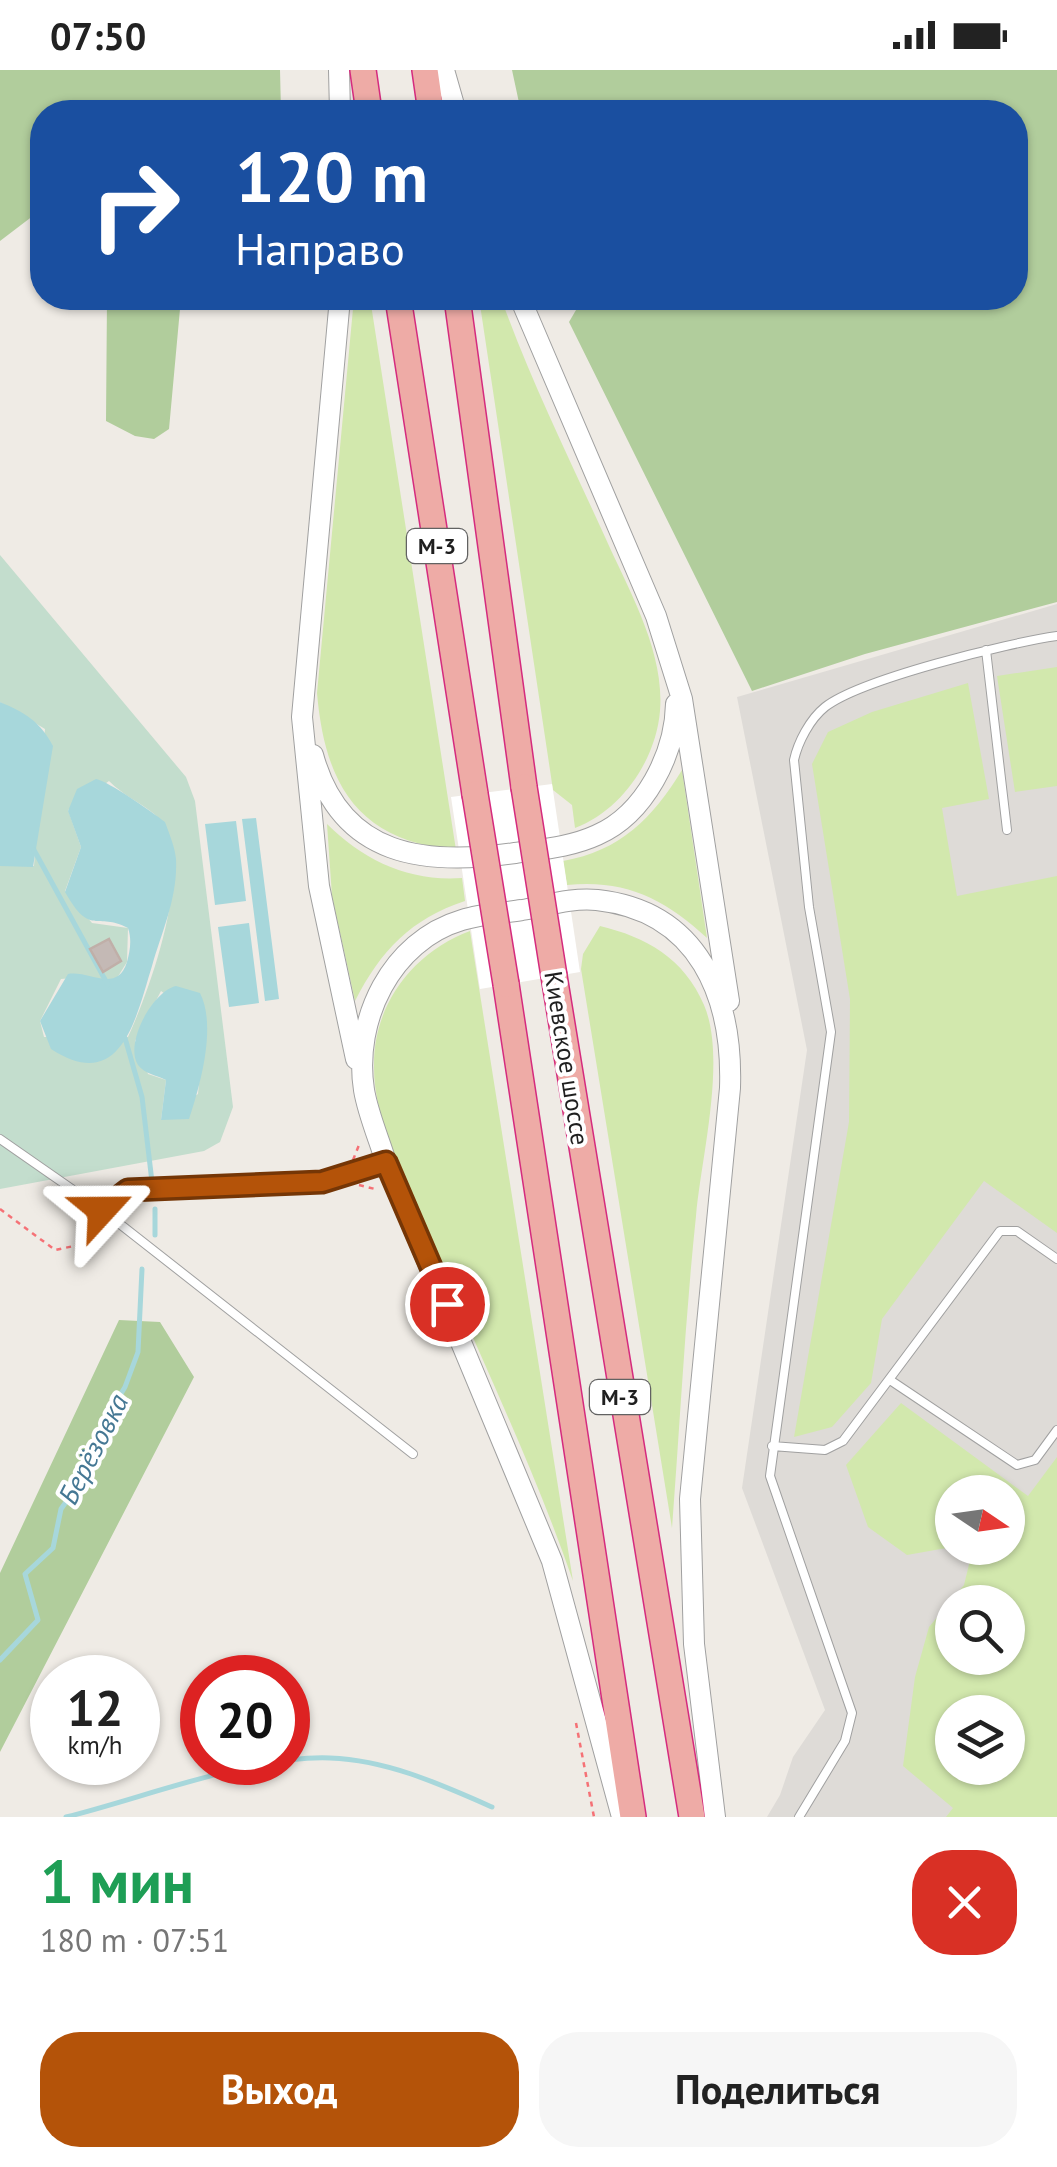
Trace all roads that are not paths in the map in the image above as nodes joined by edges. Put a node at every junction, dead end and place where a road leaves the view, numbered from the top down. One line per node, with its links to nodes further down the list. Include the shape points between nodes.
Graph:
1 (339, 70): 5 (street)
2 (363, 70): 6 (highway)
3 (425, 70): 7 (highway)
4 (444, 70): 8 (street)
5 (340, 100)
6 (367, 100)
7 (429, 100)
8 (453, 100)
9 (339, 310): 16 (street)
10 (400, 310): 29 (highway, Киевское шоссе / М-3, bridge)
11 (458, 310): 30 (highway, Киевское шоссе / М-3, bridge, via 524,788)
12 (525, 310): 15 (street)
13 (1057, 636): 14 (lane)
14 (986, 650): 17 (lane); 26 (lane, via 844,696 822,708 796,753 809,908 832,1032)
15 (675, 675): 16 (street, via 675,722 661,768 615,823 572,844 444,861 378,842 344,814 314,760); 18 (street, via 727,972)
16 (305, 678): 19 (street, via 303,747 319,886)
17 (1007, 830)
18 (730, 1028): 19 (street, via 697,954 644,914 594,899 466,919 419,944 382,986 364,1030); 31 (street, via 730,1088 690,1498 694,1644)
19 (364, 1090): 21 (street)
20 (0, 1140): 22 (lane)
21 (386, 1162): 22 (lane, via 342,1177 128,1190); 28 (street, via 552,1560)
22 (102, 1210): 27 (lane)
23 (1057, 1259): 24 (lane, via 1018,1231 997,1234)
24 (890, 1380): 25 (lane, via 1016,1465 1030,1465); 26 (lane, via 836,1447)
25 (1057, 1430)
26 (772, 1446): 32 (lane, via 772,1492 852,1713 844,1740)
27 (413, 1454)
28 (622, 1817)
29 (634, 1817)
30 (692, 1817)
31 (715, 1817)
32 (799, 1817)

